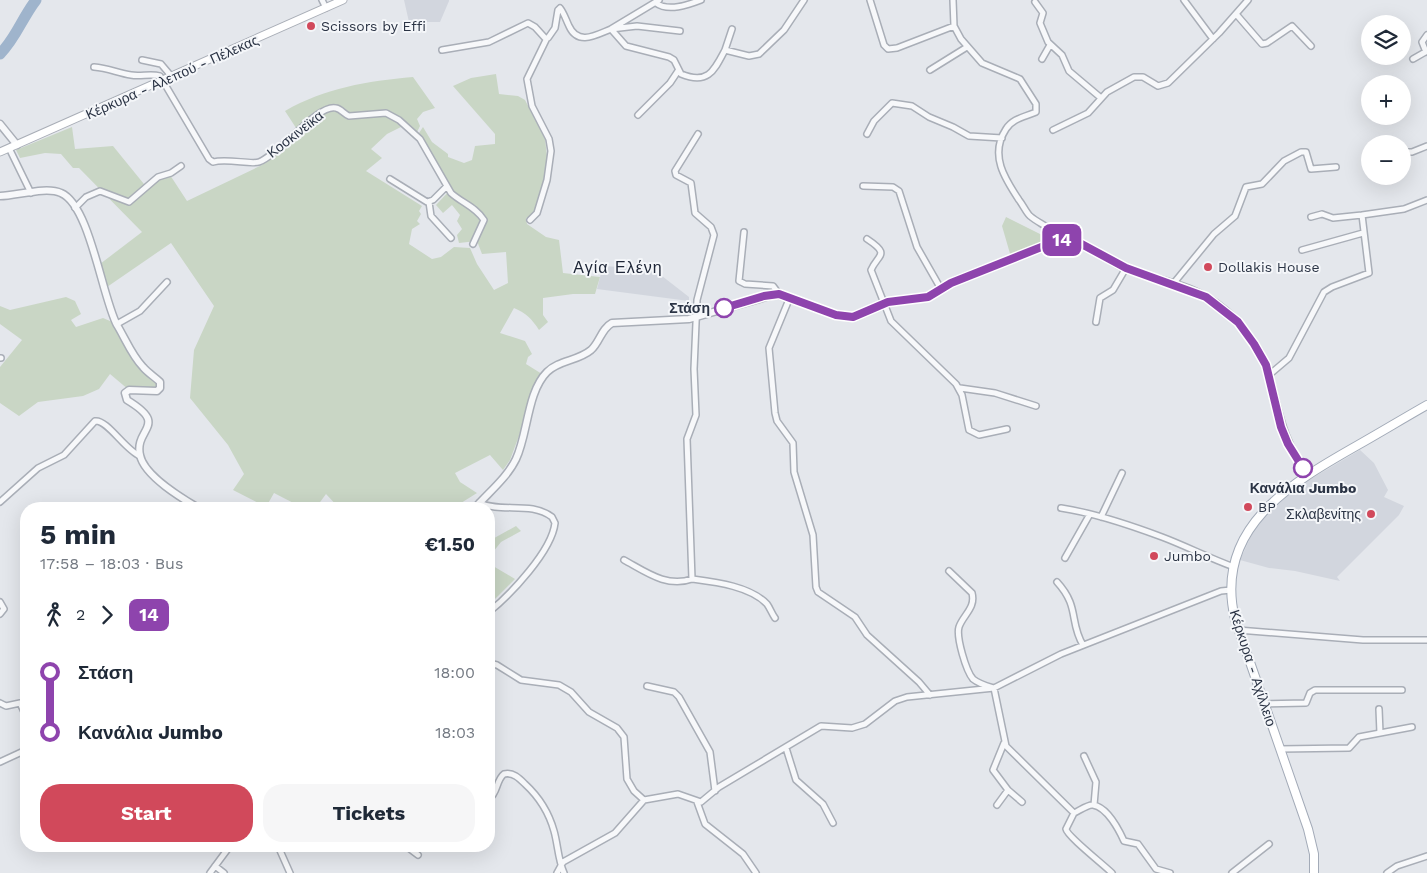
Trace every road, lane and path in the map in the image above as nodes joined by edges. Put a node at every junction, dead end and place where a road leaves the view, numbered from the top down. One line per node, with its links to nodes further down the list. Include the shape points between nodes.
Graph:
1 (322, 0): 12 (street)
2 (342, 0): 12 (main road, Κέρκυρα - Αλεπού - Πέλεκας)
3 (559, 0): 13 (street)
4 (701, 0): 10 (street, via 679,6 660,6)
5 (804, 0): 26 (street, via 786,27 759,54 752,56)
6 (870, 0): 15 (street, via 885,46 889,49)
7 (953, 0): 15 (street)
8 (1184, 0): 21 (street)
9 (1248, 0): 14 (street)
10 (657, 2): 17 (street)
11 (1035, 2): 22 (street, via 1043,12 1040,22)
12 (326, 8): 34 (main road, Κέρκυρα - Αλεπού - Πέλεκας)
13 (560, 8): 17 (street, via 578,37 586,38); 20 (street, via 556,28)
14 (1236, 14): 21 (street); 23 (street, via 1262,44 1292,26)
15 (954, 26): 24 (street)
16 (732, 29): 26 (street)
17 (611, 30): 18 (street, via 637,26); 33 (street, via 626,46 671,58)
18 (680, 31)
19 (1427, 35): 27 (street, via 1422,42)
20 (547, 38): 25 (street, via 528,23 490,42); 59 (street, via 528,79 532,106 549,139 550,151 547,180 537,213)
21 (1213, 39): 36 (street, via 1168,83 1158,86 1143,77 1134,77)
22 (1050, 45): 30 (street); 36 (street, via 1063,56 1069,71)
23 (1311, 46)
24 (967, 47): 32 (street); 42 (street, via 982,63 1020,79 1036,104 1036,112 1015,119)
25 (442, 50)
26 (725, 50): 33 (street, via 715,70 707,76 685,76)
27 (1426, 52): 28 (street)
28 (1413, 59)
29 (142, 60): 34 (street, via 161,64)
30 (1042, 60)
31 (94, 67): 35 (street, via 132,76 154,74)
32 (930, 70)
33 (678, 71): 37 (street)
34 (172, 77): 35 (main road, Κέρκυρα - Αλεπού - Πέλεκας)
35 (163, 80): 43 (main road, Κέρκυρα - Αλεπού - Πέλεκας); 50 (street, Κοσκινεϊκα, via 211,161 258,162 314,118 334,108 349,116 386,113 420,139)
36 (1102, 98): 39 (street, via 1088,113)
37 (638, 114)
38 (0, 124): 43 (street)
39 (1053, 130)
40 (698, 134): 74 (street, via 675,171 676,175 691,183 694,213 711,227 714,235 699,288)
41 (867, 134): 42 (street, via 872,123 892,103 912,106 969,136)
42 (1002, 138): 64 (street, via 999,158 1004,179 1028,214 1053,230)
43 (13, 146): 45 (main road, Κέρκυρα - Αλεπού - Πέλεκας); 52 (street)
44 (1427, 146): 46 (street)
45 (0, 152)
46 (1411, 152)
47 (181, 166): 56 (street, via 158,177 129,202 100,190)
48 (1336, 168): 69 (street, via 1311,169 1306,152 1301,152 1284,161 1262,184 1246,187 1235,216 1214,234)
49 (390, 179): 55 (street)
50 (447, 186): 55 (street); 65 (street, Κοσκινεϊκα, via 459,200 479,212 484,220)
51 (863, 186): 70 (street, via 893,187 899,191 917,248)
52 (31, 193): 53 (street); 56 (street, via 61,193)
53 (0, 196)
54 (1427, 200): 57 (street, via 1404,209)
55 (429, 202): 62 (street, via 431,216)
56 (75, 208): 76 (street)
57 (1362, 216): 58 (street, via 1333,218 1322,214); 61 (street)
58 (1311, 217)
59 (530, 220)
60 (744, 232): 71 (street, via 739,281 773,286)
61 (1363, 233): 66 (street); 77 (street, via 1369,273 1324,292 1289,358)
62 (451, 238)
63 (867, 239): 73 (street, via 877,245 880,252 880,258 871,270)
64 (1060, 240): 67 (street, via 1076,241); 70 (street)
65 (473, 244)
66 (1302, 250)
67 (1126, 268): 69 (street); 75 (street, via 1113,290 1100,298)
68 (167, 282): 76 (street, via 140,311)
69 (1173, 284): 77 (street, via 1206,297 1238,322 1254,344)
70 (941, 289): 73 (street, via 925,298)
71 (779, 294): 72 (street); 74 (street)
72 (790, 297): 73 (street, via 820,310 850,317); 110 (street, via 772,340 769,357 775,413 793,443 794,472 813,535 816,587 818,592 855,617 867,635)
73 (883, 303): 78 (street, via 895,326)
74 (696, 317): 87 (street, via 615,322 606,328 590,351 549,370 537,387 516,459); 96 (street, via 696,415 686,447)
75 (1096, 322)
76 (117, 324): 82 (street, via 143,367 161,385 157,391 129,390 125,393 127,400 148,419 148,427 139,445)
77 (1269, 375): 84 (street, via 1281,427)
78 (960, 388): 80 (street, via 995,393); 81 (street, via 969,430 979,434)
79 (1427, 405): 84 (main road, Κέρκυρα - Αχίλλειο)
80 (1036, 406)
81 (1006, 430)
82 (140, 456): 85 (street, via 127,448 102,422 95,420 64,455 38,468); 86 (street, via 160,481)
83 (1122, 473): 91 (street)
84 (1307, 474): 94 (main road, Κέρκυρα - Αχίλλειο, via 1258,516)
85 (0, 502)
86 (188, 502)
87 (480, 502)
88 (495, 507): 100 (street, via 537,510 550,514 555,521 550,537 526,575)
89 (1061, 508): 90 (street)
90 (1090, 514): 91 (street); 92 (street)
91 (1101, 517): 94 (street, via 1163,537)
92 (1065, 558)
93 (624, 560): 96 (street, via 650,575 672,582)
94 (1234, 567): 98 (main road, Κέρκυρα - Αχίλλειο)
95 (950, 571): 108 (street, via 969,587 973,596 970,611 958,632 969,673 978,682)
96 (692, 579): 102 (street, via 753,595 767,604)
97 (1057, 582): 105 (street, via 1072,601 1078,637)
98 (1231, 590): 103 (main road, Κέρκυρα - Αχίλλειο); 105 (street)
99 (0, 602): 101 (street, via 4,609)
100 (495, 606)
101 (0, 614)
102 (775, 618)
103 (1238, 630): 104 (street, via 1363,640); 113 (main road, Κέρκυρα - Αχίλλειο)
104 (1427, 640)
105 (1083, 645): 108 (street)
106 (495, 664): 126 (street, via 521,680 552,683 565,688 589,712 617,728 624,737 627,780)
107 (647, 686): 125 (street, via 674,692 679,697 710,752)
108 (994, 688): 110 (street); 117 (street)
109 (1402, 690): 113 (street, via 1315,690 1306,703)
110 (930, 695): 118 (street, via 896,701 865,724 852,728 820,726)
111 (0, 703): 112 (street, via 6,706)
112 (20, 704)
113 (1264, 704): 119 (main road, Κέρκυρα - Αχίλλειο)
114 (1379, 709): 116 (street)
115 (1412, 727): 116 (street)
116 (1380, 733): 119 (street, via 1358,738 1347,748)
117 (1004, 743): 124 (street, via 993,770); 131 (street)
118 (786, 748): 125 (street); 132 (street, via 796,780 823,804)
119 (1279, 749): 151 (main road, Κέρκυρα - Αχίλλειο, via 1308,829 1314,854)
120 (20, 753): 122 (street)
121 (1084, 756): 130 (street, via 1096,782)
122 (0, 762)
123 (495, 790): 140 (street, via 504,774 513,774 540,801 554,829)
124 (1008, 790): 128 (street); 129 (street)
125 (715, 791): 127 (street, via 703,801)
126 (644, 800): 127 (street, via 678,794); 140 (street, via 614,833)
127 (696, 802): 147 (street, via 705,824 743,854)
128 (1022, 802)
129 (997, 805)
130 (1094, 805): 131 (street); 141 (street, via 1114,821 1126,842 1140,845)
131 (1074, 813): 148 (street, via 1066,829 1068,834)
132 (833, 823)
133 (1269, 844): 150 (street)
134 (226, 852): 139 (street)
135 (281, 852): 144 (street)
136 (414, 852): 137 (street)
137 (418, 855)
138 (1427, 856): 152 (street, via 1396,866)
139 (215, 866): 142 (street); 143 (street)
140 (561, 866): 145 (street); 146 (street)
141 (1160, 872): 149 (street)
142 (210, 873)
143 (224, 873)
144 (290, 873)
145 (557, 873)
146 (564, 873)
147 (756, 873)
148 (1112, 873)
149 (1170, 873)
150 (1232, 873)
151 (1314, 873)
152 (1386, 873)

